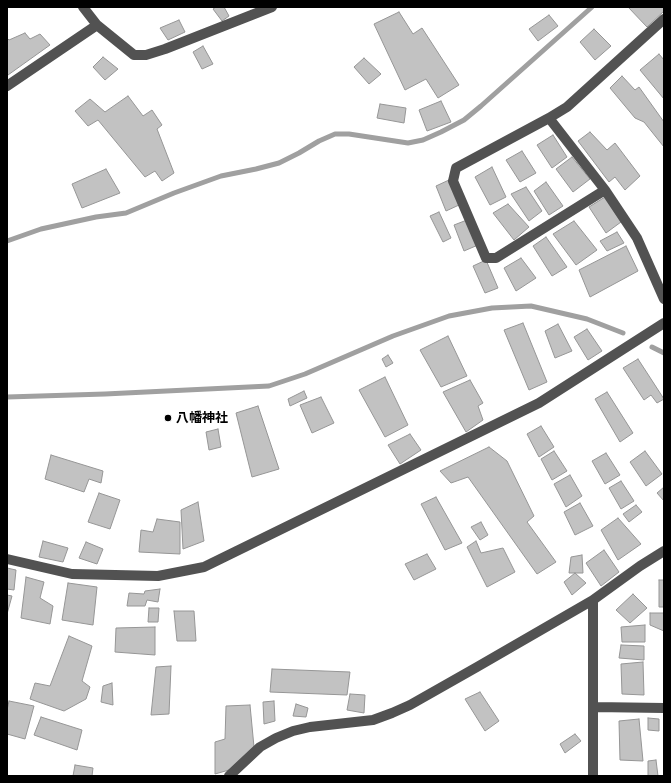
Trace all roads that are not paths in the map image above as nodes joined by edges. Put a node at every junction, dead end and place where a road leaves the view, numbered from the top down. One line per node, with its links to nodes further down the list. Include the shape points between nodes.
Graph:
1 (83, 7): 4 (street)
2 (272, 7): 4 (street, via 146,55 134,55)
3 (664, 19): 6 (street, via 567,107)
4 (98, 25): 5 (street)
5 (7, 86)
6 (549, 118): 7 (street); 7 (street, via 456,168 453,181 486,258 496,258)
7 (604, 190): 8 (street, via 637,238)
8 (664, 299)
9 (664, 323): 11 (street, via 539,403 204,567 158,576 72,574)
10 (664, 551): 12 (street)
11 (7, 559)
12 (593, 600): 13 (street); 15 (street, via 410,705 373,720 293,731 260,747)
13 (594, 707): 14 (street); 16 (street)
14 (664, 708)
15 (229, 776)
16 (593, 776)

